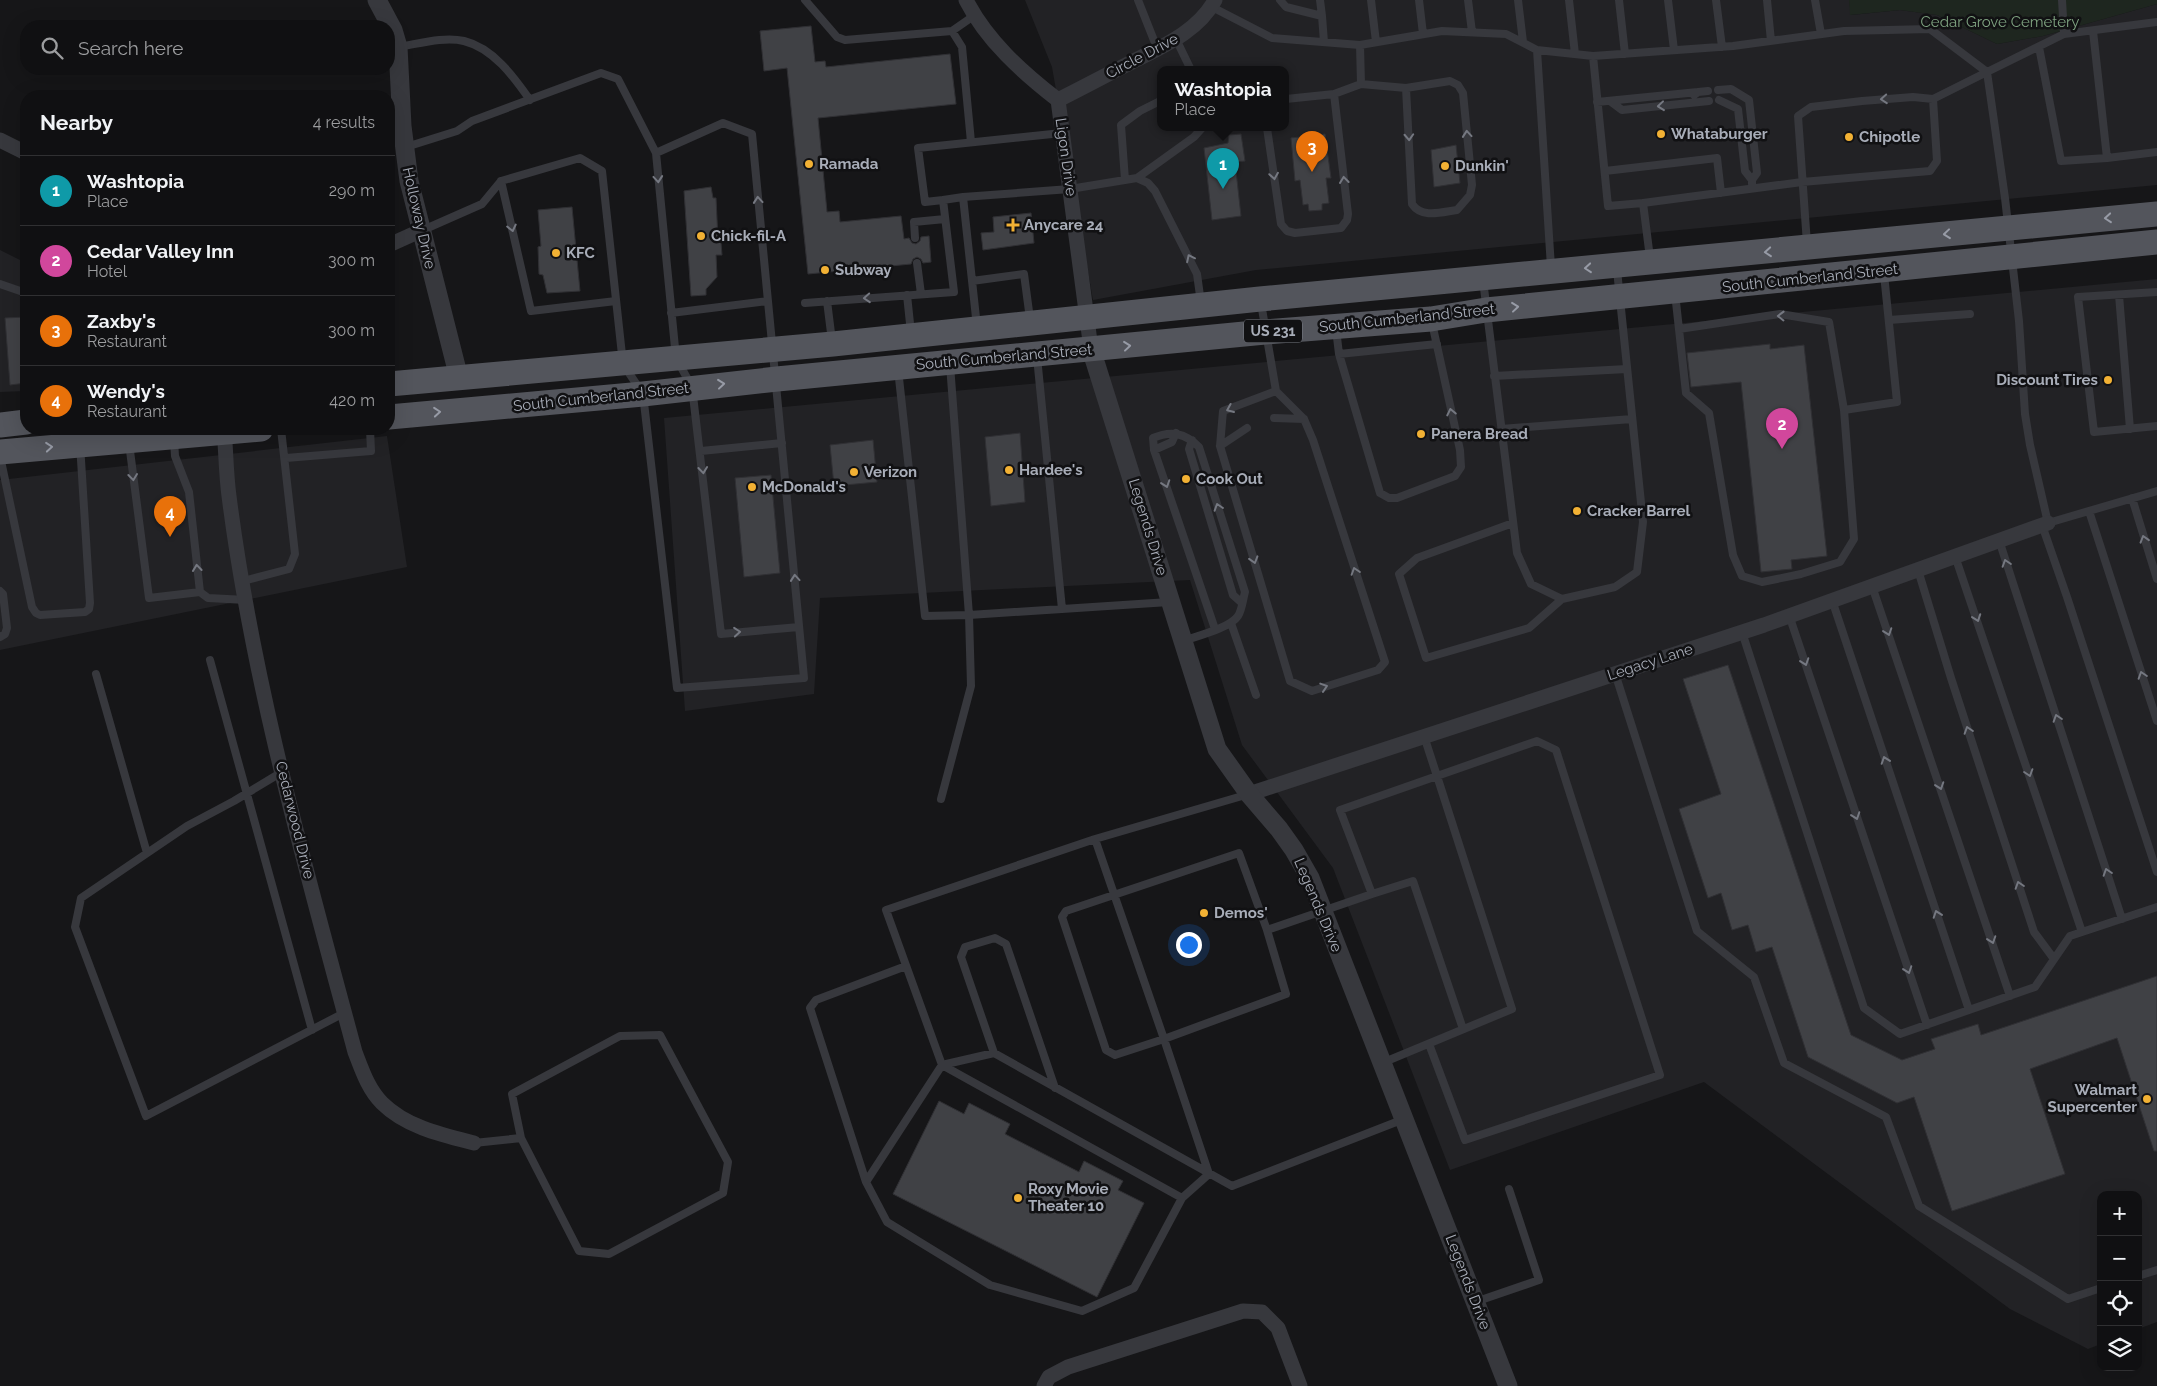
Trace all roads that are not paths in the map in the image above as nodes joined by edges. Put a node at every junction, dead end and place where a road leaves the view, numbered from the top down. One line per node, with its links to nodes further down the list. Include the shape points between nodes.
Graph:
1 (377, 0): 21 (street, Holloway Drive)
2 (805, 0): 23 (lane, via 837,37 845,40)
3 (966, 0): 19 (street, Ligon Drive)
4 (1138, 0): 39 (lane)
5 (1280, 0): 20 (lane, via 1286,7)
6 (1320, 0): 20 (lane)
7 (1371, 0): 33 (lane)
8 (1420, 0): 26 (lane)
9 (1468, 0): 25 (lane)
10 (1518, 0): 34 (lane)
11 (1570, 0): 42 (lane)
12 (1619, 0): 43 (lane)
13 (1668, 0): 41 (lane)
14 (1716, 0): 37 (lane)
15 (1767, 0): 31 (lane)
16 (1815, 0): 27 (lane)
17 (2062, 0): 28 (lane)
18 (1213, 4): 30 (street, Circle Drive, via 1196,25); 32 (lane, via 1272,38)
19 (975, 15): 23 (lane); 56 (street, Ligon Drive, via 1002,51)
20 (1322, 16): 32 (lane)
21 (388, 20)
22 (2157, 22): 24 (lane)
23 (952, 31): 67 (lane, via 962,47)
24 (2093, 31): 28 (lane); 72 (lane)
25 (1472, 32): 26 (lane, via 1442,30); 34 (lane, via 1506,34)
26 (1423, 34): 33 (lane)
27 (1821, 34): 31 (lane); 46 (lane, via 1930,29)
28 (2064, 34): 38 (lane)
29 (395, 37): 36 (street, Holloway Drive)
30 (1176, 39): 39 (street, Circle Drive); 45 (lane)
31 (1771, 41): 37 (lane)
32 (1324, 42): 35 (lane)
33 (1376, 42): 35 (lane)
34 (1522, 42): 40 (lane)
35 (1360, 45): 47 (lane)
36 (398, 47): 55 (lane, via 464,41 488,52); 68 (street, Holloway Drive)
37 (1722, 47): 41 (lane)
38 (2039, 47): 46 (lane); 72 (lane, via 2061,161)
39 (1157, 48): 56 (street, Circle Drive)
40 (1537, 50): 42 (lane); 98 (lane)
41 (1674, 50): 43 (lane)
42 (1575, 54): 44 (lane)
43 (1625, 54): 44 (lane)
44 (1592, 56): 60 (lane)
45 (1189, 66)
46 (1987, 72): 54 (lane); 87 (lane)
47 (1361, 84): 48 (lane); 52 (lane)
48 (1406, 88): 48 (lane, one-way to 48, via 1412,204 1422,214 1457,210 1470,195 1472,185 1463,93 1450,81)
49 (1718, 90): 76 (lane, via 1731,89 1749,100 1757,174)
50 (1708, 91): 51 (lane)
51 (1698, 92): 58 (lane); 62 (lane)
52 (1334, 94): 53 (lane); 64 (lane, one-way to 52, via 1281,224 1287,231 1295,233 1341,228 1348,214)
53 (1289, 99)
54 (1933, 99): 78 (lane, via 1937,161 1930,171); 78 (lane, one-way to 78, via 1862,101 1812,107 1802,112 1798,116)
55 (530, 100): 68 (lane, via 472,121 457,131); 71 (lane, via 601,73 618,79)
56 (1058, 100): 65 (street, Ligon Drive)
57 (1719, 100): 76 (lane, via 1738,109 1745,171)
58 (1610, 101): 60 (lane); 62 (lane, one-way to 58, via 1622,110)
59 (1709, 101): 62 (lane)
60 (1597, 102): 73 (lane)
61 (1157, 103): 75 (lane, via 1121,125)
62 (1684, 103)
63 (1199, 131): 74 (lane)
64 (1267, 131)
65 (1062, 133): 67 (lane); 79 (street, Ligon Drive)
66 (0, 140): 69 (street)
67 (971, 142): 83 (lane, via 918,148 925,202)
68 (404, 147): 88 (street, Holloway Drive)
69 (20, 150)
70 (2157, 152): 72 (lane)
71 (656, 153): 111 (lane, one-way to 71, via 752,134 723,123); 116 (lane, one-way to 116)
72 (2107, 158)
73 (1604, 171): 81 (lane, via 1716,158); 84 (lane, via 1608,206)
74 (1137, 178): 75 (lane); 114 (lane, one-way to 74, via 1197,274 1190,259 1155,190)
75 (1125, 180): 79 (lane)
76 (1752, 180): 80 (lane)
77 (501, 181): 88 (lane, via 482,204); 110 (lane, one-way to 110, via 531,311); 110 (lane, via 580,158 602,171)
78 (1802, 182): 80 (lane); 92 (lane)
79 (1070, 189): 82 (lane); 118 (street, Ligon Drive)
80 (1752, 189): 81 (lane)
81 (1721, 193): 84 (lane)
82 (963, 197): 83 (lane); 100 (lane)
83 (943, 200): 86 (lane)
84 (1643, 202): 94 (lane)
85 (2157, 214): 87 (main road, South Cumberland Street / US 231, one-way to 87)
86 (945, 219): 89 (lane, via 914,222); 105 (lane, via 954,292)
87 (2008, 228): 92 (main road, South Cumberland Street / US 231, one-way to 92); 93 (lane)
88 (420, 231): 90 (street); 139 (street, Holloway Drive)
89 (915, 238)
90 (395, 242)
91 (2157, 242): 93 (main road, South Cumberland Street / US 231)
92 (1808, 248): 94 (main road, South Cumberland Street / US 231, one-way to 94)
93 (2012, 258): 97 (main road, South Cumberland Street / US 231); 174 (lane, via 2025,414)
94 (1651, 262): 96 (main road, South Cumberland Street / US 231)
95 (918, 263): 105 (lane)
96 (1616, 266): 98 (main road, South Cumberland Street / US 231, one-way to 98); 108 (lane)
97 (1884, 270): 102 (main road, South Cumberland Street / US 231); 120 (lane)
98 (1551, 272): 99 (main road, South Cumberland Street / US 231)
99 (1483, 278): 109 (main road, South Cumberland Street / US 231); 115 (lane)
100 (972, 281): 121 (lane, via 1024,274); 123 (lane)
101 (0, 284): 103 (lane)
102 (1675, 291): 108 (main road, South Cumberland Street / US 231); 124 (lane)
103 (20, 292)
104 (2157, 292): 107 (lane)
105 (921, 294): 106 (lane)
106 (908, 295): 112 (lane, one-way to 112); 126 (lane)
107 (2119, 295): 155 (lane); 155 (lane, via 2078,297 2094,432)
108 (1620, 297): 115 (main road, South Cumberland Street / US 231, one-way to 108); 137 (lane)
109 (1260, 299): 114 (main road, South Cumberland Street / US 231); 125 (lane)
110 (616, 301): 135 (lane)
111 (768, 301): 116 (lane); 129 (lane)
112 (828, 301): 113 (lane); 127 (lane)
113 (805, 303)
114 (1201, 305): 118 (main road, South Cumberland Street / US 231)
115 (1486, 310): 119 (main road, South Cumberland Street / US 231); 138 (lane)
116 (671, 313): 133 (lane)
117 (1970, 314): 120 (lane)
118 (1087, 317): 121 (main road, South Cumberland Street / US 231); 130 (street, Ligon Drive)
119 (1431, 318): 122 (main road, South Cumberland Street / US 231); 128 (lane)
120 (1889, 320): 145 (lane, via 1897,402)
121 (1031, 323): 123 (main road, South Cumberland Street / US 231)
122 (1336, 326): 125 (main road, South Cumberland Street / US 231); 131 (lane)
123 (977, 329): 126 (main road, South Cumberland Street / US 231)
124 (1679, 330): 145 (lane, one-way to 124, via 1829,322 1780,314); 145 (lane, via 1686,393 1709,413 1733,555 1742,576 1762,582 1840,562 1854,539)
125 (1265, 332): 130 (main road, South Cumberland Street / US 231, one-way to 125); 143 (lane)
126 (911, 336): 127 (main road, South Cumberland Street / US 231)
127 (833, 344): 129 (main road, South Cumberland Street / US 231)
128 (1437, 344): 131 (lane); 131 (lane, one-way to 128, via 1380,493 1397,498 1455,476 1461,467)
129 (773, 349): 133 (main road, South Cumberland Street / US 231); 140 (lane)
130 (1092, 349): 132 (main road, South Cumberland Street / US 231); 186 (street, Legends Drive)
131 (1339, 354)
132 (1036, 355): 134 (main road, South Cumberland Street / US 231); 188 (lane)
133 (676, 358): 135 (main road, South Cumberland Street / US 231); 142 (lane)
134 (950, 363): 136 (main road, South Cumberland Street / US 231); 189 (lane)
135 (623, 364): 139 (main road, South Cumberland Street / US 231); 144 (lane)
136 (898, 367): 140 (main road, South Cumberland Street / US 231); 189 (lane, via 925,616)
137 (1627, 369): 138 (lane); 148 (lane)
138 (1494, 376): 154 (lane)
139 (459, 378): 141 (main road, South Cumberland Street / US 231)
140 (777, 379): 142 (main road, South Cumberland Street / US 231, one-way to 140); 164 (lane)
141 (395, 383)
142 (692, 388): 144 (main road, South Cumberland Street / US 231); 166 (lane)
143 (1276, 391): 149 (lane); 165 (lane, one-way to 165, via 1223,411)
144 (642, 394): 146 (main road, South Cumberland Street / US 231, one-way to 144); 192 (lane, via 677,688 804,678)
145 (1844, 410)
146 (395, 416)
147 (1274, 418): 149 (lane)
148 (1632, 418): 154 (lane); 183 (lane, via 1643,522 1637,572 1615,587)
149 (1304, 419): 165 (lane, one-way to 149, via 1290,680 1312,691 1378,670 1384,662)
150 (20, 423): 151 (main road)
151 (0, 425)
152 (2157, 426): 155 (lane)
153 (1247, 428): 165 (lane)
154 (1501, 429): 173 (lane)
155 (2130, 429)
156 (155, 435): 162 (main road)
157 (173, 435): 182 (lane, one-way to 157, via 189,492 175,456)
158 (224, 435): 179 (street, Cedarwood Drive, via 229,496)
159 (283, 435): 169 (lane)
160 (370, 435): 169 (lane, via 371,451)
161 (81, 436): 162 (main road); 167 (main road, one-way to 161); 168 (lane, via 90,603 85,612 40,614 32,607)
162 (128, 438): 182 (lane, one-way to 182, via 149,598)
163 (1192, 440): 187 (lane, one-way to 163, via 1245,592 1199,447); 187 (lane, via 1189,449 1224,568 1233,595); 193 (lane, one-way to 193, via 1176,433 1153,438 1154,450)
164 (782, 443): 166 (lane); 192 (lane, one-way to 164)
165 (1220, 446)
166 (701, 451): 192 (lane, one-way to 192, via 721,634)
167 (0, 452)
168 (0, 456)
169 (286, 458): 179 (lane, via 295,554 290,569)
170 (2157, 491): 171 (lane)
171 (2132, 498): 172 (lane); 178 (lane, one-way to 171)
172 (2089, 511): 174 (lane); 201 (lane, one-way to 172)
173 (1513, 523): 183 (lane, via 1517,553 1531,584); 183 (lane, via 1417,558 1399,574 1426,658 1529,628)
174 (2045, 524): 175 (street, Legacy Lane); 210 (lane)
175 (1999, 540): 176 (street, Legacy Lane); 215 (lane, one-way to 175)
176 (1955, 556): 177 (street, Legacy Lane); 217 (lane, one-way to 217)
177 (1918, 570): 180 (street, Legacy Lane); 218 (lane, one-way to 177, via 2034,932)
178 (2157, 579)
179 (243, 581): 184 (street, Cedarwood Drive)
180 (1872, 586): 185 (street, Legacy Lane); 220 (lane, one-way to 220)
181 (0, 591): 195 (lane, via 7,628)
182 (200, 592): 184 (lane, via 208,598)
183 (1562, 599)
184 (246, 600): 203 (street, Cedarwood Drive)
185 (1832, 600): 190 (street, Legacy Lane); 221 (lane, one-way to 185)
186 (1171, 602): 188 (lane); 196 (street, Legends Drive)
187 (1242, 603): 191 (lane, via 1239,615)
188 (1062, 609): 189 (lane)
189 (969, 615): 207 (lane, via 971,686)
190 (1789, 616): 194 (street, Legacy Lane); 223 (lane, one-way to 223)
191 (1230, 623): 193 (lane); 200 (lane)
192 (799, 626)
193 (1215, 629): 196 (lane)
194 (1742, 632): 199 (street, Legacy Lane); 223 (lane, via 1864,1008 1900,1034)
195 (0, 637)
196 (1183, 641): 206 (street, Legends Drive, via 1218,749)
197 (210, 660): 205 (lane)
198 (96, 674): 209 (lane)
199 (1615, 674): 202 (street, Legacy Lane); 241 (lane, via 1697,931 1754,977 1784,1063 1886,1117 1919,1206 2068,1299)
200 (1256, 695)
201 (2157, 721)
202 (1424, 736): 204 (lane); 206 (street, Legacy Lane)
203 (282, 772): 205 (lane); 222 (street, Cedarwood Drive)
204 (1437, 776): 212 (lane, via 1340,810); 224 (lane, via 1512,1009); 227 (lane, via 1537,741 1556,750 1660,1075 1465,1140)
205 (246, 794): 209 (lane, via 187,826); 225 (lane)
206 (1248, 794): 208 (lane); 214 (street, Legends Drive, via 1294,850)
207 (941, 800)
208 (1095, 839): 211 (lane); 219 (lane, via 886,910)
209 (147, 853): 225 (lane, via 81,898 75,927 146,1116)
210 (2157, 872)
211 (1114, 893): 216 (lane, via 1240,853); 226 (lane); 226 (lane, via 1066,911 1062,917 1106,1050 1115,1055)
212 (1372, 894): 214 (lane); 224 (lane, via 1413,881)
213 (2157, 907): 215 (lane)
214 (1323, 911): 216 (lane); 229 (street, Legends Drive)
215 (2122, 919): 217 (lane)
216 (1267, 930): 226 (lane, via 1286,994)
217 (2082, 932): 218 (lane, via 2070,936)
218 (2054, 959): 220 (lane, via 2035,987)
219 (906, 966): 230 (lane); 236 (lane, via 816,1000 810,1008)
220 (2010, 996): 221 (lane)
221 (1969, 1010): 223 (lane)
222 (344, 1013): 225 (lane); 234 (street, Cedarwood Drive, via 363,1074 382,1104 427,1130)
223 (1927, 1025)
224 (1464, 1029): 227 (lane)
225 (312, 1030)
226 (1164, 1039): 235 (lane)
227 (1429, 1044): 229 (lane)
228 (994, 1053): 230 (lane); 231 (lane); 231 (lane, via 960,957 965,948 995,938 1006,944)
229 (1382, 1063): 232 (street, Legends Drive)
230 (942, 1064): 236 (lane); 238 (lane)
231 (1055, 1088): 235 (lane)
232 (1404, 1119): 235 (lane, via 1232,1186); 242 (street, Legends Drive)
233 (521, 1138): 233 (lane, via 579,1251 609,1254 722,1193 728,1162 660,1035 620,1036 512,1094); 234 (lane)
234 (474, 1143)
235 (1209, 1174): 238 (lane)
236 (866, 1182): 238 (lane, via 887,1222 990,1285 1082,1311 1134,1288)
237 (1509, 1189): 242 (lane, via 1539,1280)
238 (1182, 1198)
239 (2157, 1270): 240 (lane)
240 (2142, 1275)
241 (2097, 1289)
242 (1475, 1302): 245 (street, Legends Drive)
243 (1044, 1386): 244 (street, via 1049,1377 1068,1366 1243,1311 1262,1312 1278,1328)
244 (1300, 1386)
245 (1508, 1386)

